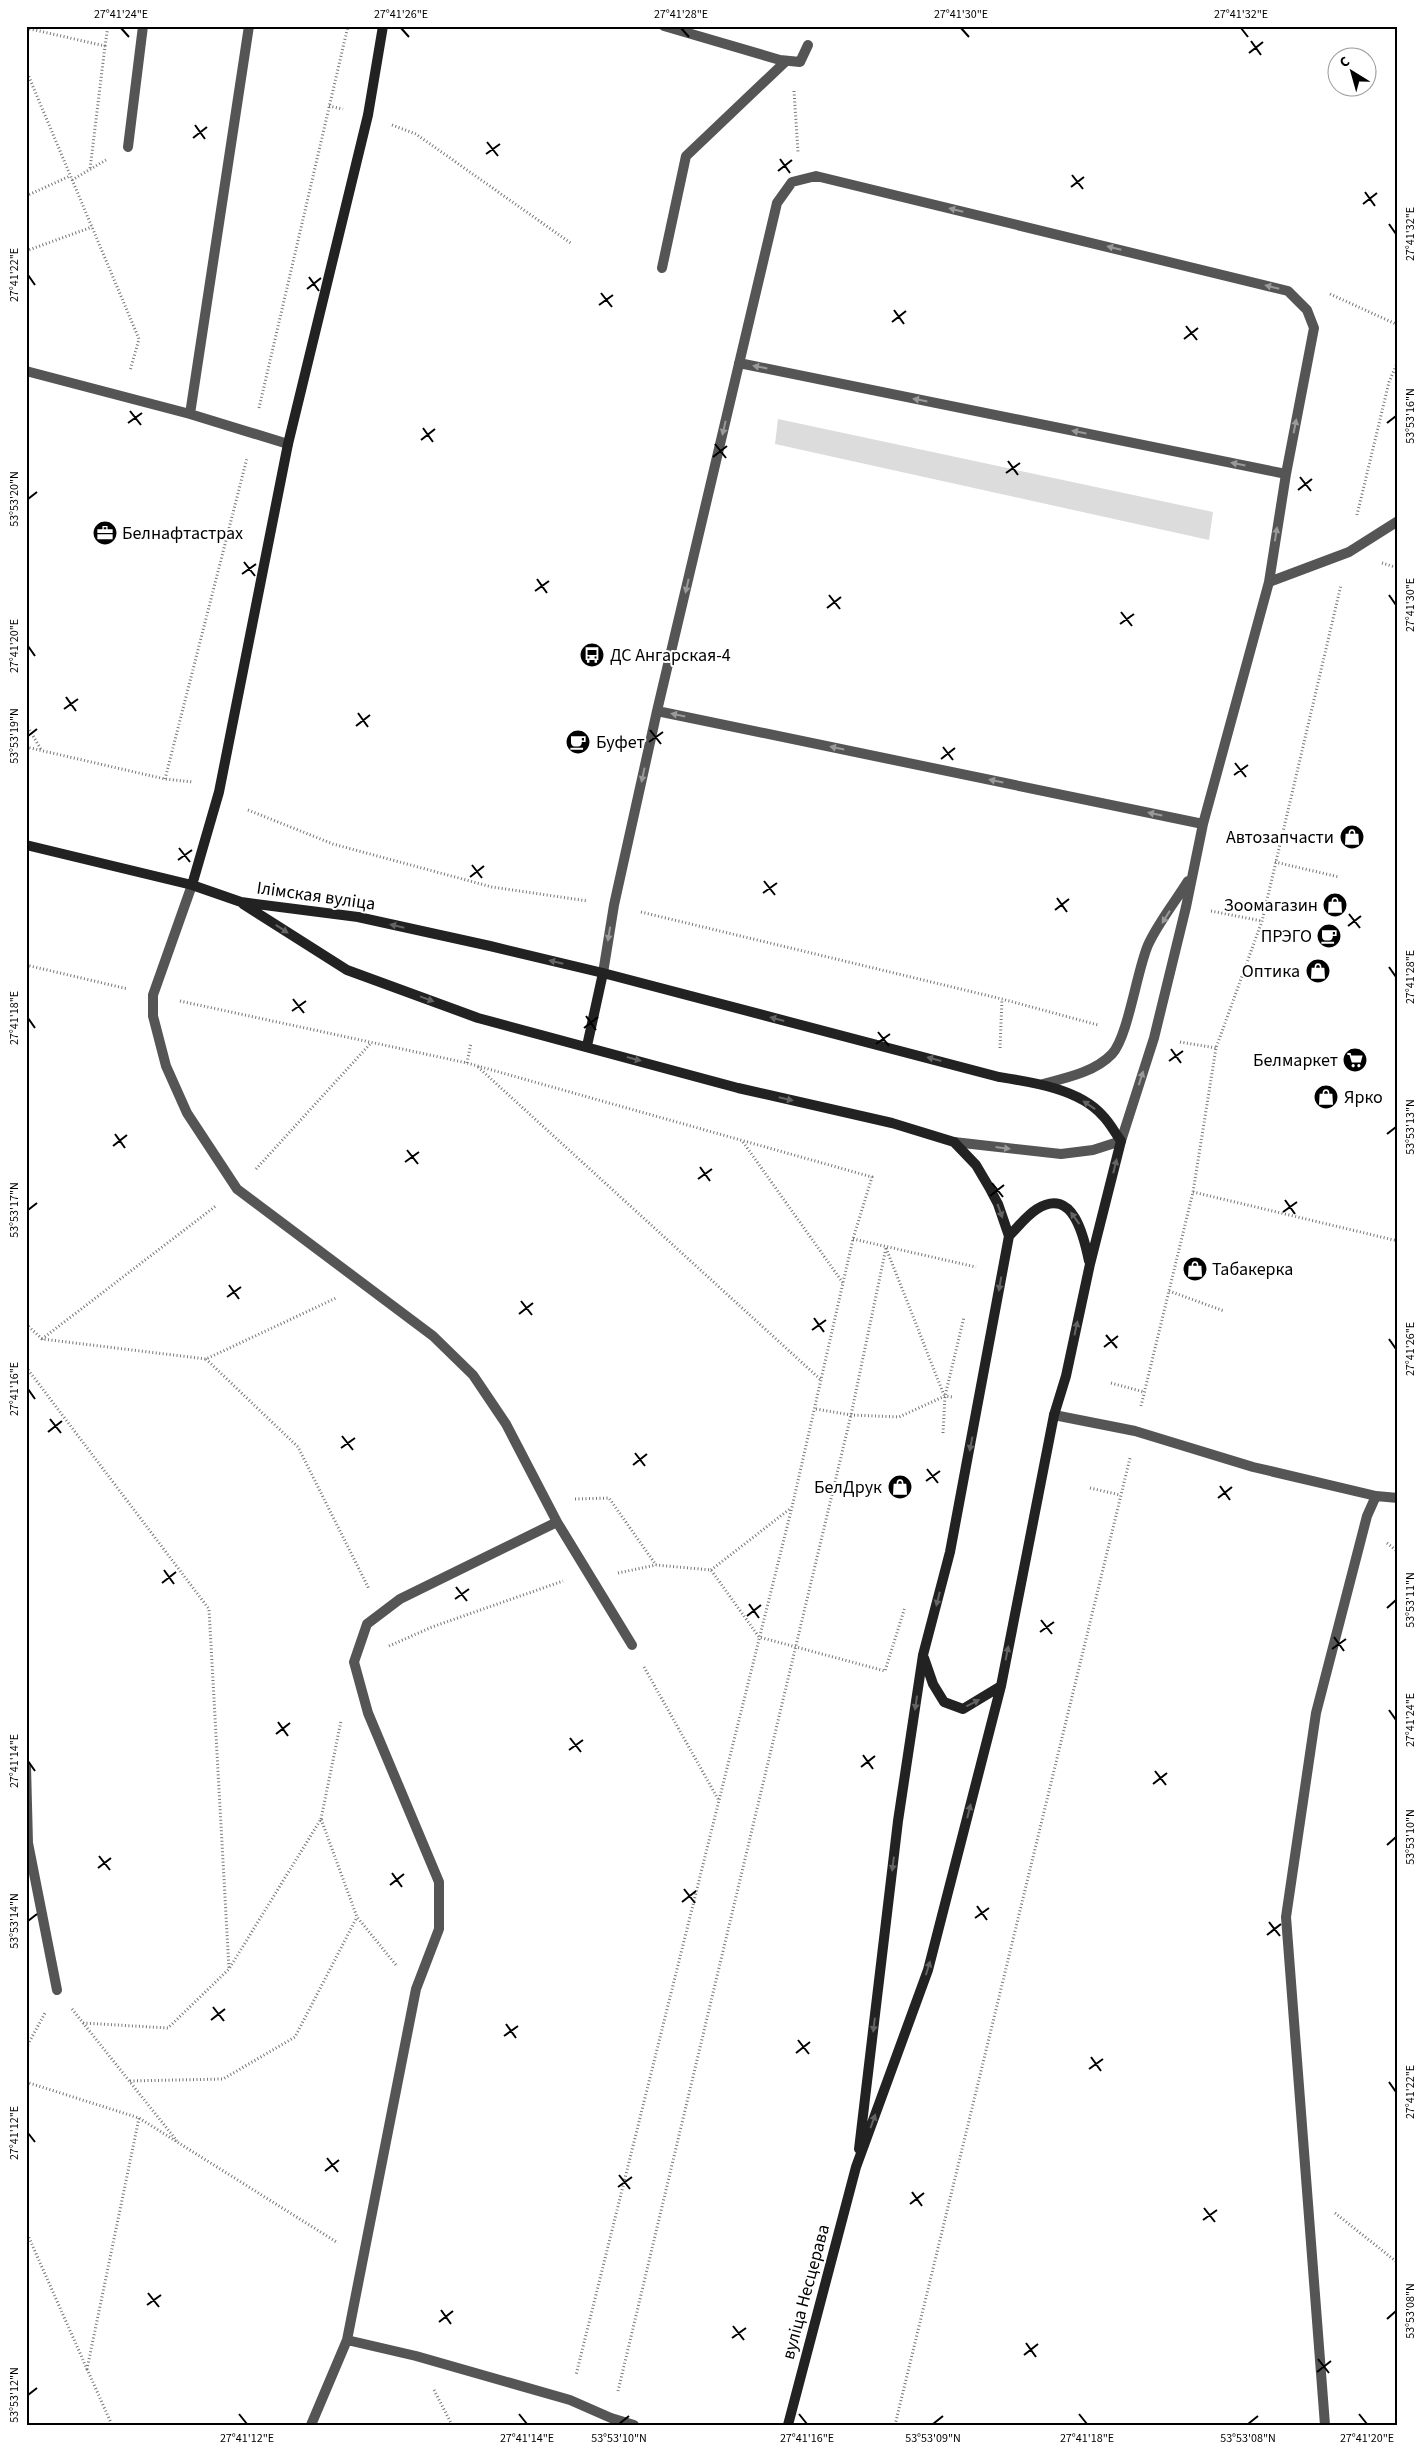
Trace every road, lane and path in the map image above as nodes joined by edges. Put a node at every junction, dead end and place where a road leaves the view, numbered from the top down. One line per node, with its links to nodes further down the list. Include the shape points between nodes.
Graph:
1 (108, 26): 9 (path)
2 (143, 26): 14 (lane)
3 (249, 26): 26 (lane)
4 (348, 26): 12 (path)
5 (383, 26): 13 (main road)
6 (664, 26): 10 (lane)
7 (26, 28): 9 (path)
8 (808, 45): 10 (lane, via 800,62)
9 (105, 46): 15 (path)
10 (786, 61): 21 (lane, via 686,156)
11 (26, 70): 16 (path)
12 (329, 106): 13 (path); 27 (path)
13 (368, 116): 19 (path, via 416,134); 28 (main road)
14 (128, 147): 15 (path)
15 (90, 169): 16 (path)
16 (71, 178): 17 (path); 18 (path)
17 (26, 196)
18 (92, 227): 20 (path); 25 (path, via 138,339)
19 (572, 244)
20 (26, 251)
21 (662, 268)
22 (1398, 361): 31 (path, via 1389,382)
23 (739, 363): 29 (lane, one-way to 23); 29 (lane, one-way to 23, via 1314,328 1307,310 1288,291 816,176 792,182 777,203); 33 (lane, one-way to 33)
24 (26, 371): 25 (lane)
25 (123, 396): 26 (lane)
26 (190, 414): 27 (lane)
27 (253, 434): 28 (lane); 37 (path)
28 (288, 444): 45 (main road, via 218,792)
29 (1286, 474): 32 (lane, one-way to 29)
30 (1398, 522): 31 (lane)
31 (1348, 552): 32 (lane); 42 (path)
32 (1268, 582): 40 (lane)
33 (657, 711): 40 (lane, one-way to 33); 47 (lane, one-way to 47)
34 (26, 724): 36 (path)
35 (26, 747): 36 (path)
36 (42, 751): 37 (path)
37 (165, 779): 38 (path)
38 (199, 782)
39 (248, 810): 47 (path, via 333,844 492,887)
40 (1203, 824): 43 (lane)
41 (26, 845): 45 (main road, Ілімская вуліца)
42 (1275, 862): 44 (path); 49 (path)
43 (1191, 875): 48 (lane); 54 (lane, one-way to 54, via 1148,945)
44 (1339, 876)
45 (192, 886): 46 (main road, Ілімская вуліца); 52 (lane)
46 (241, 902): 51 (main road, Ілімская вуліца, one-way to 46, via 358,917); 57 (main road, one-way to 57, via 347,970 478,1018)
47 (614, 905): 51 (lane, one-way to 51); 53 (path)
48 (1186, 907): 49 (path); 55 (lane)
49 (1262, 921): 59 (path)
50 (26, 965): 52 (path)
51 (603, 973): 57 (main road); 61 (main road, Ілімская вуліца, one-way to 51, via 999,1076)
52 (154, 995): 56 (path); 65 (lane, via 153,1016 166,1066 187,1113)
53 (1002, 999): 54 (path); 58 (path)
54 (1122, 1031): 61 (lane, via 1113,1053 1070,1077)
55 (1154, 1038): 59 (path); 62 (lane, one-way to 55)
56 (370, 1044): 60 (path); 65 (path)
57 (587, 1046): 64 (main road, one-way to 64, via 738,1088 892,1123)
58 (1000, 1048)
59 (1216, 1048): 66 (path)
60 (477, 1066): 63 (path); 82 (path)
61 (1043, 1084): 62 (main road, Ілімская вуліца, one-way to 61, via 1102,1114 1079,1099)
62 (1121, 1141): 64 (lane, one-way to 62, via 1061,1154 1093,1150); 71 (main road, one-way to 62)
63 (743, 1142): 68 (path, via 872,1177); 73 (path)
64 (954, 1142): 67 (main road, one-way to 67, via 976,1165 989,1187)
65 (238, 1189): 74 (lane); 79 (path)
66 (1192, 1192): 69 (path); 75 (path)
67 (1009, 1236): 71 (main road, one-way to 67, via 1082,1228 1065,1207 1051,1204 1038,1209); 105 (main road, one-way to 105, via 950,1552)
68 (853, 1239): 70 (path, via 889,1247); 73 (path)
69 (1398, 1241)
70 (886, 1248): 72 (path, via 977,1266); 85 (path); 89 (path)
71 (1090, 1264): 88 (main road, one-way to 71, via 1066,1376)
72 (974, 1275)
73 (844, 1283): 82 (path)
74 (363, 1284): 80 (path); 97 (lane, via 433,1336 473,1375 506,1424)
75 (1169, 1291): 76 (path); 84 (path)
76 (1224, 1311)
77 (965, 1312): 85 (path)
78 (26, 1324): 79 (path)
79 (42, 1339): 80 (path)
80 (206, 1359): 101 (path, via 298,1448 370,1587)
81 (26, 1367): 113 (path, via 209,1609)
82 (822, 1380): 87 (path)
83 (1111, 1383): 84 (path)
84 (1144, 1392): 90 (path)
85 (944, 1396): 86 (path); 89 (path, via 899,1418); 91 (path)
86 (958, 1398)
87 (816, 1409): 89 (path); 96 (path)
88 (1054, 1414): 90 (lane); 107 (main road, one-way to 88)
89 (851, 1415): 104 (path)
90 (1135, 1431): 93 (path); 94 (lane, via 1253,1467)
91 (942, 1440)
92 (1090, 1488): 93 (path)
93 (1120, 1495): 135 (path)
94 (1376, 1496): 95 (lane); 123 (lane, via 1367,1516 1316,1713 1286,1917)
95 (1398, 1498)
96 (792, 1508): 98 (path); 102 (path)
97 (557, 1522): 99 (lane); 101 (lane, via 400,1599)
98 (711, 1570): 99 (path, via 656,1565); 102 (path)
99 (591, 1578): 103 (lane); 106 (path, via 559,1582 432,1627)
100 (908, 1600): 104 (path, via 885,1671)
101 (367, 1624): 106 (lane)
102 (759, 1637): 104 (path); 110 (path)
103 (632, 1645): 110 (path)
104 (794, 1646): 130 (path)
105 (923, 1655): 107 (main road, one-way to 107, via 933,1684 944,1702 963,1709); 122 (main road, one-way to 122, via 898,1821)
106 (354, 1662): 114 (lane, via 368,1713 439,1882 439,1929)
107 (1001, 1686): 122 (main road, one-way to 107, via 928,1970)
108 (342, 1717): 111 (path)
109 (26, 1766): 115 (lane, via 28,1843)
110 (718, 1799): 129 (path)
111 (321, 1819): 112 (path); 113 (path)
112 (357, 1917): 114 (path); 118 (path, via 295,2037 223,2080)
113 (229, 1969): 116 (path, via 168,2028)
114 (416, 1989): 125 (lane)
115 (57, 1990): 116 (path); 117 (path)
116 (83, 2023): 118 (path)
117 (26, 2048)
118 (130, 2081): 121 (path)
119 (26, 2082): 120 (path)
120 (140, 2118): 121 (path); 128 (path)
121 (180, 2144): 125 (path)
122 (856, 2167): 134 (main road, вуліца Несцерава)
123 (1307, 2191): 126 (path); 136 (lane)
124 (26, 2232): 128 (path)
125 (364, 2259): 127 (lane)
126 (1398, 2263)
127 (347, 2340): 129 (lane); 132 (lane)
128 (87, 2369): 131 (path)
129 (570, 2400): 130 (lane)
130 (611, 2418): 133 (lane)
131 (112, 2425)
132 (311, 2425)
133 (634, 2425)
134 (788, 2425)
135 (895, 2425)
136 (1325, 2425)

